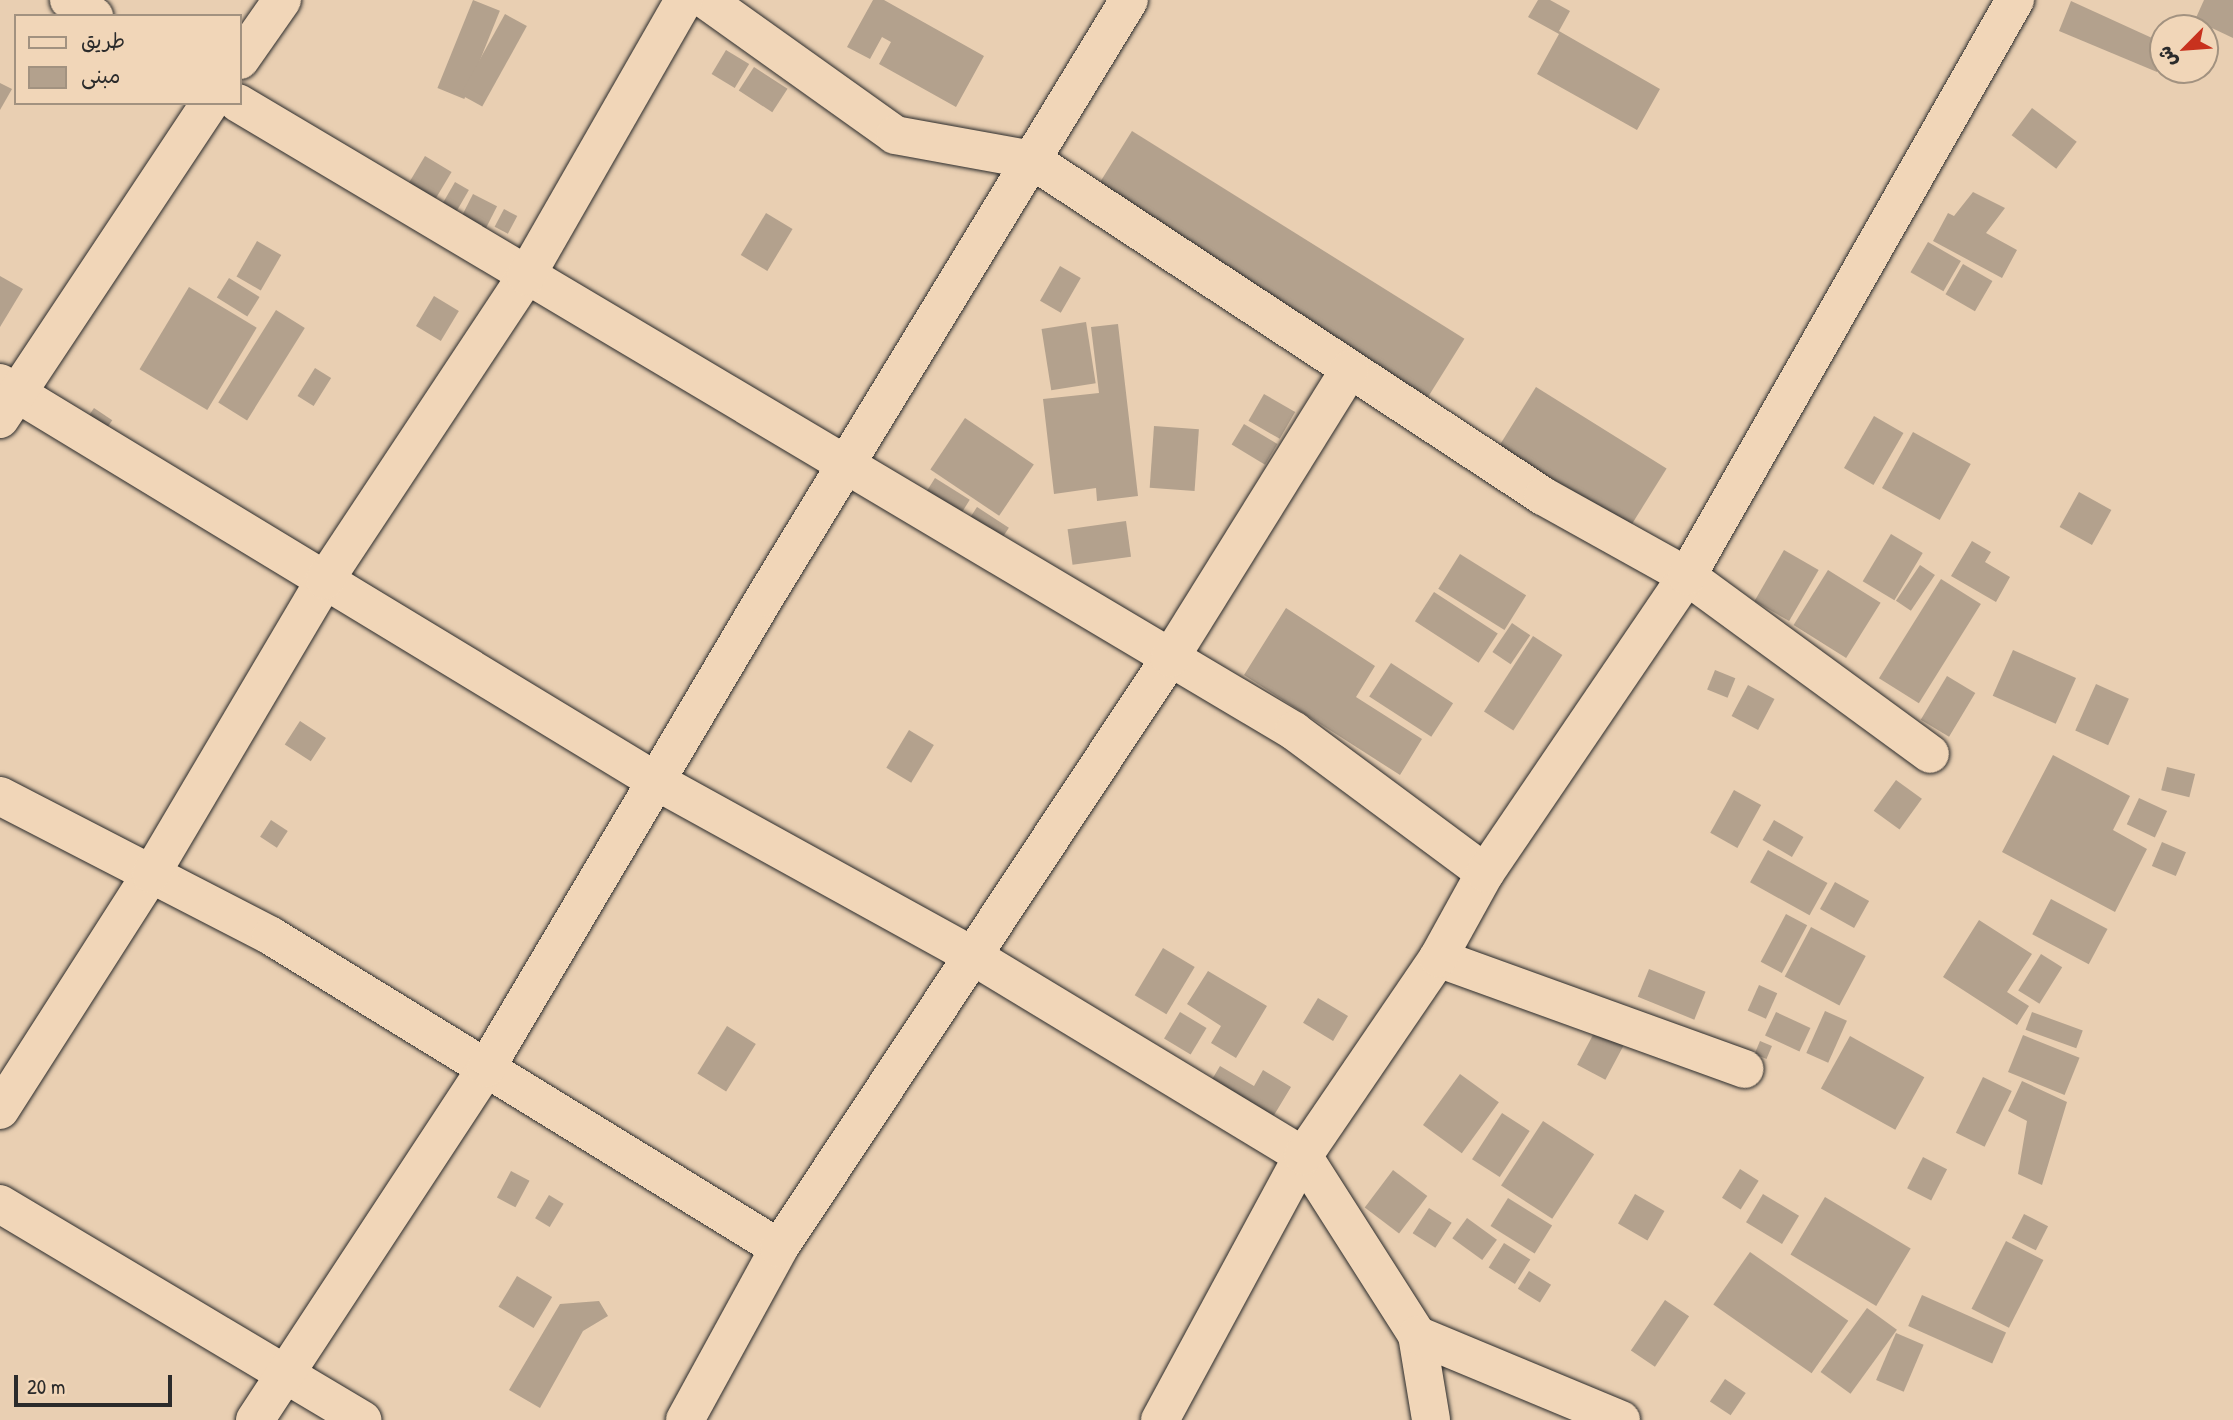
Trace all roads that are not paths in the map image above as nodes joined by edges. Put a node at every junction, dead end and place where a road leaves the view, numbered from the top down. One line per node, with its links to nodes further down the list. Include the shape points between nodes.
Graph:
1 (69, 0): 7 (street)
2 (282, 0): 8 (street)
3 (684, 0): 12 (street)
4 (706, 0): 11 (street, via 895,135)
5 (1129, 0): 11 (street)
6 (2015, 0): 16 (street)
7 (91, 14)
8 (242, 58)
9 (209, 105): 14 (street)
10 (241, 105): 12 (street)
11 (1032, 160): 13 (street); 15 (street)
12 (526, 276): 15 (street); 17 (street)
13 (1350, 369): 16 (street, via 1543,496); 18 (street)
14 (6, 398): 17 (street)
15 (845, 467): 18 (street); 20 (street)
16 (1687, 576): 19 (street); 22 (street)
17 (326, 580): 20 (street); 23 (street)
18 (1170, 659): 22 (street, via 1294,731); 24 (street)
19 (1930, 754)
20 (656, 781): 24 (street); 26 (street)
21 (0, 796): 23 (street)
22 (1485, 873): 25 (street)
23 (151, 874): 26 (street, via 271,936); 28 (street)
24 (973, 956): 29 (street); 31 (street)
25 (1438, 958): 27 (street); 29 (street)
26 (486, 1068): 31 (street); 33 (street)
27 (1744, 1069)
28 (0, 1110)
29 (1303, 1156): 32 (street); 37 (street)
30 (0, 1204): 33 (street)
31 (779, 1248): 36 (street)
32 (1417, 1335): 38 (street); 39 (street)
33 (287, 1372): 34 (street); 35 (street)
34 (255, 1420)
35 (363, 1420)
36 (685, 1420)
37 (1160, 1420)
38 (1431, 1420)
39 (1621, 1420)

